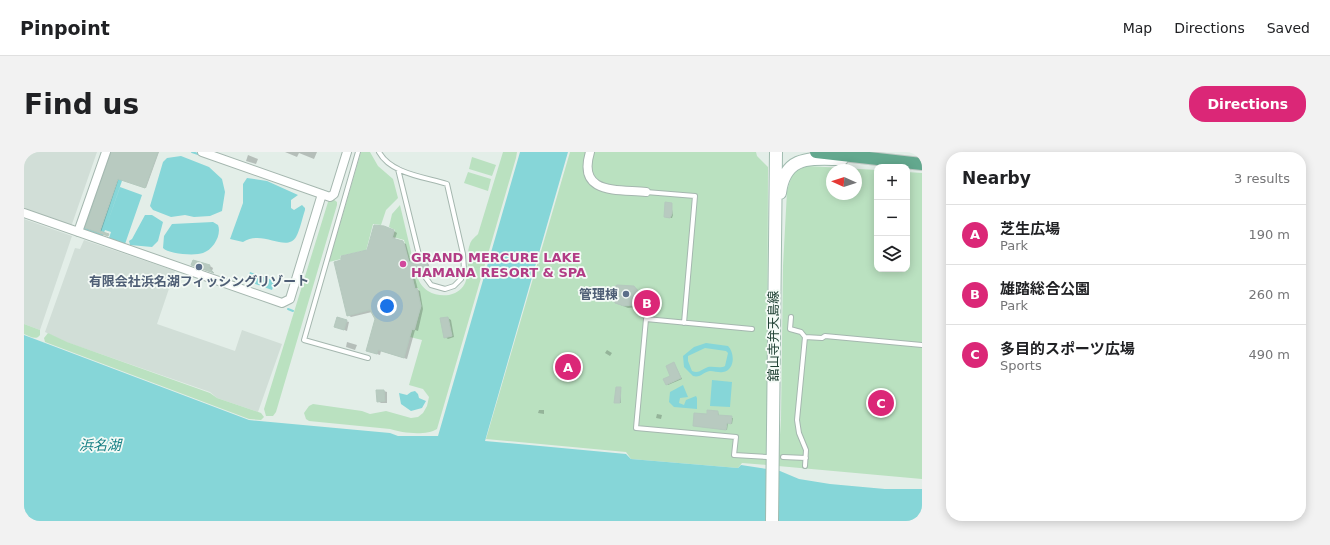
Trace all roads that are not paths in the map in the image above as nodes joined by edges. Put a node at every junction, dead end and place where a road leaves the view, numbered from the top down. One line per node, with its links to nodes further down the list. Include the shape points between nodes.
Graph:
1 (106, 152): 15 (street)
2 (202, 152): 13 (street)
3 (347, 152): 13 (street, via 334,194 330,197)
4 (358, 152): 24 (lane, via 304,340)
5 (379, 152): 11 (lane, via 388,164)
6 (590, 152): 12 (street, via 587,172 590,180 596,185 607,189)
7 (776, 152): 16 (main road, 舘山寺弁天島線)
8 (816, 152): 9 (main road)
9 (871, 159): 10 (main road); 16 (main road, via 807,159 790,168 781,184)
10 (922, 164)
11 (398, 169): 17 (lane); 18 (lane, via 446,184 464,254 463,275 458,283 445,289 431,285)
12 (646, 192): 20 (lane, via 695,196)
13 (322, 194): 15 (street, via 290,299 282,303)
14 (24, 213): 15 (street)
15 (78, 232)
16 (774, 247): 25 (main road, 舘山寺弁天島線)
17 (420, 259)
18 (424, 274)
19 (791, 317): 22 (lane, via 790,329 801,332)
20 (684, 323): 21 (lane); 25 (lane, via 646,319 636,428 736,437 734,456)
21 (752, 329)
22 (805, 337): 23 (lane, via 825,336); 26 (lane, via 797,420)
23 (922, 345)
24 (368, 358)
25 (774, 458): 26 (lane); 28 (main road, 舘山寺弁天島線)
26 (806, 458): 27 (lane)
27 (805, 466)
28 (772, 521)

